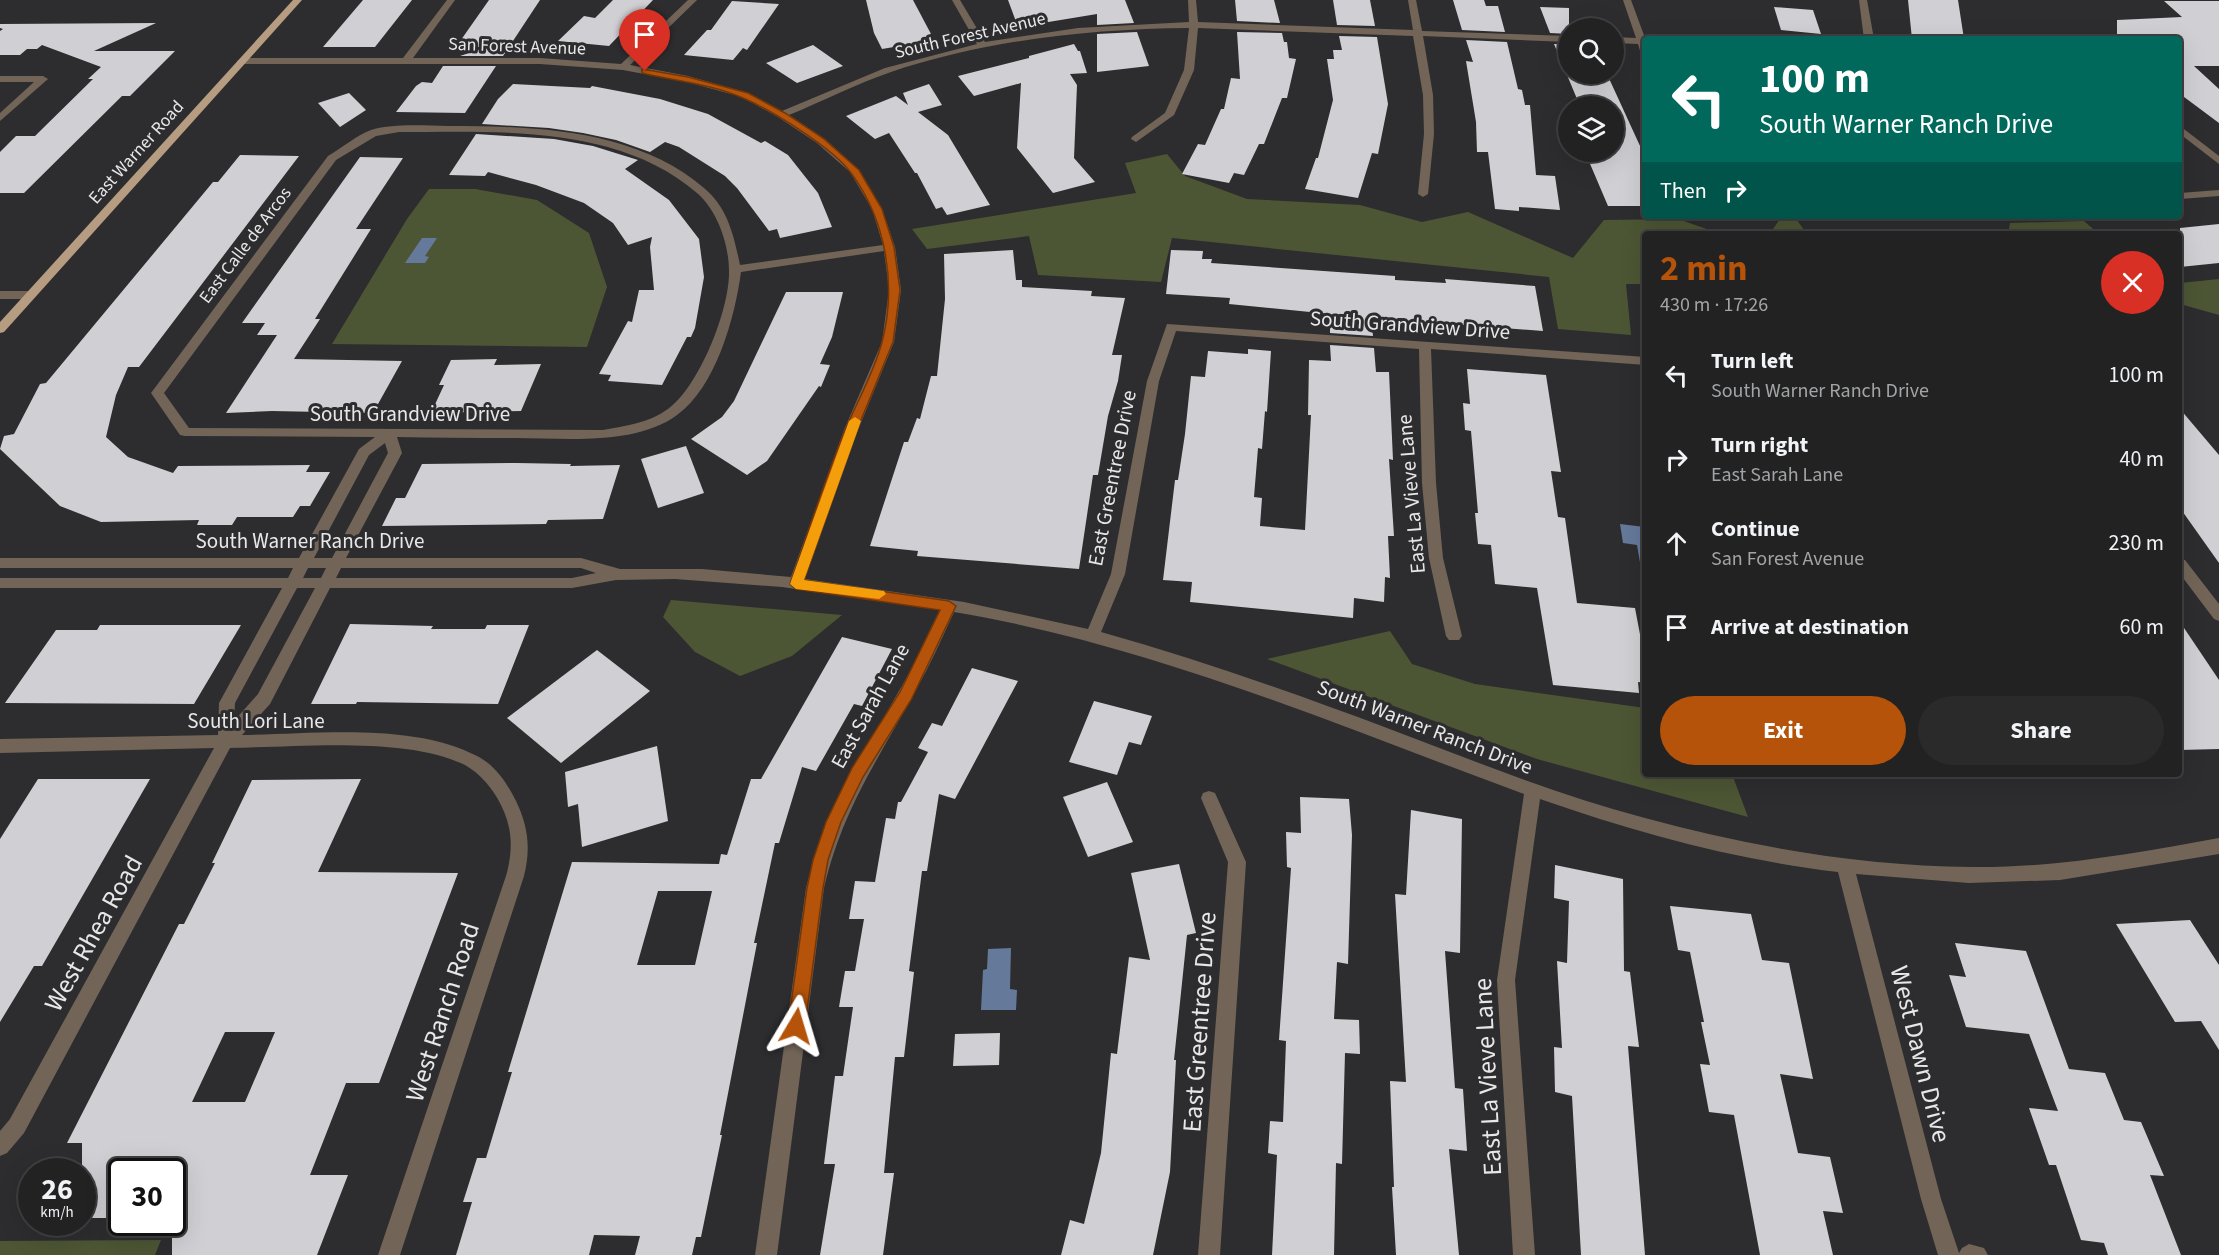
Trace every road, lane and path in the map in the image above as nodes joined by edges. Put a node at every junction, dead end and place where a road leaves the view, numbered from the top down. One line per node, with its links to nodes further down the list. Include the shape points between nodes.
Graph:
1 (298, 0): 17 (main road, East Warner Road)
2 (451, 0): 18 (street)
3 (693, 0): 19 (street)
4 (956, 0): 16 (street)
5 (1192, 0): 9 (street)
6 (1412, 0): 10 (street)
7 (1627, 0): 12 (street)
8 (1863, 0): 11 (street)
9 (1194, 25): 10 (street, South Forest Avenue); 16 (street, South Forest Avenue, via 1133,25 1055,32); 24 (street, via 1188,70 1169,115)
10 (1419, 33): 13 (street, South Forest Avenue); 27 (street, via 1429,105)
11 (1869, 36)
12 (1642, 38)
13 (1558, 39)
14 (1624, 40): 15 (street)
15 (1642, 41)
16 (982, 45): 21 (street, South Forest Avenue, via 886,70)
17 (242, 61): 18 (street, San Forest Avenue); 32 (main road, East Warner Road)
18 (405, 61): 19 (street, San Forest Avenue, via 540,61)
19 (623, 67): 21 (street, San Forest Avenue, via 745,95)
20 (0, 79): 22 (street, via 43,79)
21 (782, 115): 29 (street, via 821,141 854,170 877,209)
22 (0, 118)
23 (2182, 131): 25 (street)
24 (1136, 139)
25 (2219, 161)
26 (2219, 193): 28 (street)
27 (1423, 194)
28 (2182, 196)
29 (889, 247): 30 (street); 45 (street, via 895,290 888,342 851,430)
30 (735, 269): 37 (street, East Calle de Arcos, via 723,219 701,191 642,157 602,142 543,133 485,129 399,129 374,133 332,158); 38 (street, South Grandview Drive, via 725,316 698,385 678,408 645,426 603,434)
31 (0, 295): 32 (street)
32 (30, 295): 34 (main road, East Warner Road)
33 (1171, 327): 35 (street, South Grandview Drive); 48 (street, East Greentree Drive, via 1153,381 1118,574)
34 (0, 329)
35 (1425, 346): 36 (street, South Grandview Drive); 49 (street, East La Vieve Lane, via 1429,483 1437,558)
36 (1642, 361)
37 (157, 393): 38 (street, South Grandview Drive, via 185,432)
38 (389, 434): 41 (street, West Rhea Road, via 395,453); 42 (street, West Rhea Road, via 364,452)
39 (0, 562): 42 (street, South Warner Ranch Drive)
40 (2182, 567): 47 (street)
41 (330, 572): 42 (street, South Warner Ranch Drive); 42 (street, South Warner Ranch Drive); 43 (street, South Warner Ranch Drive, via 572,583); 43 (street, South Warner Ranch Drive, via 581,563); 50 (street, West Rhea Road, via 264,699)
42 (297, 573): 44 (street, South Warner Ranch Drive); 50 (street, West Rhea Road, via 227,703)
43 (619, 574): 45 (street, South Warner Ranch Drive)
44 (0, 583)
45 (796, 584): 46 (street, South Warner Ranch Drive)
46 (949, 606): 48 (street, South Warner Ranch Drive); 59 (street, East Sarah Lane, via 906,696 858,773 820,860)
47 (2219, 615)
48 (1092, 636): 53 (street, South Warner Ranch Drive, via 1280,695)
49 (1454, 636)
50 (226, 741): 51 (street, South Lori Lane); 52 (street, South Lori Lane, via 389,741 445,750 474,762); 57 (street, West Rhea Road, via 17,1126)
51 (0, 746)
52 (499, 786): 58 (street, West Ranch Road, via 517,823 520,849 515,876)
53 (1533, 790): 56 (street, South Warner Ranch Drive, via 1696,839); 61 (street, East La Vieve Lane, via 1506,980)
54 (1209, 798): 60 (street, East Greentree Drive, via 1237,862)
55 (2219, 846): 56 (street, South Warner Ranch Drive, via 2095,868 2019,875)
56 (1845, 865): 62 (street, West Dawn Drive, via 1930,1199)
57 (0, 1146)
58 (389, 1255)
59 (766, 1255)
60 (1209, 1255)
61 (1524, 1255)
62 (1949, 1255)
63 (1969, 1255): 64 (street)
64 (1977, 1255)

